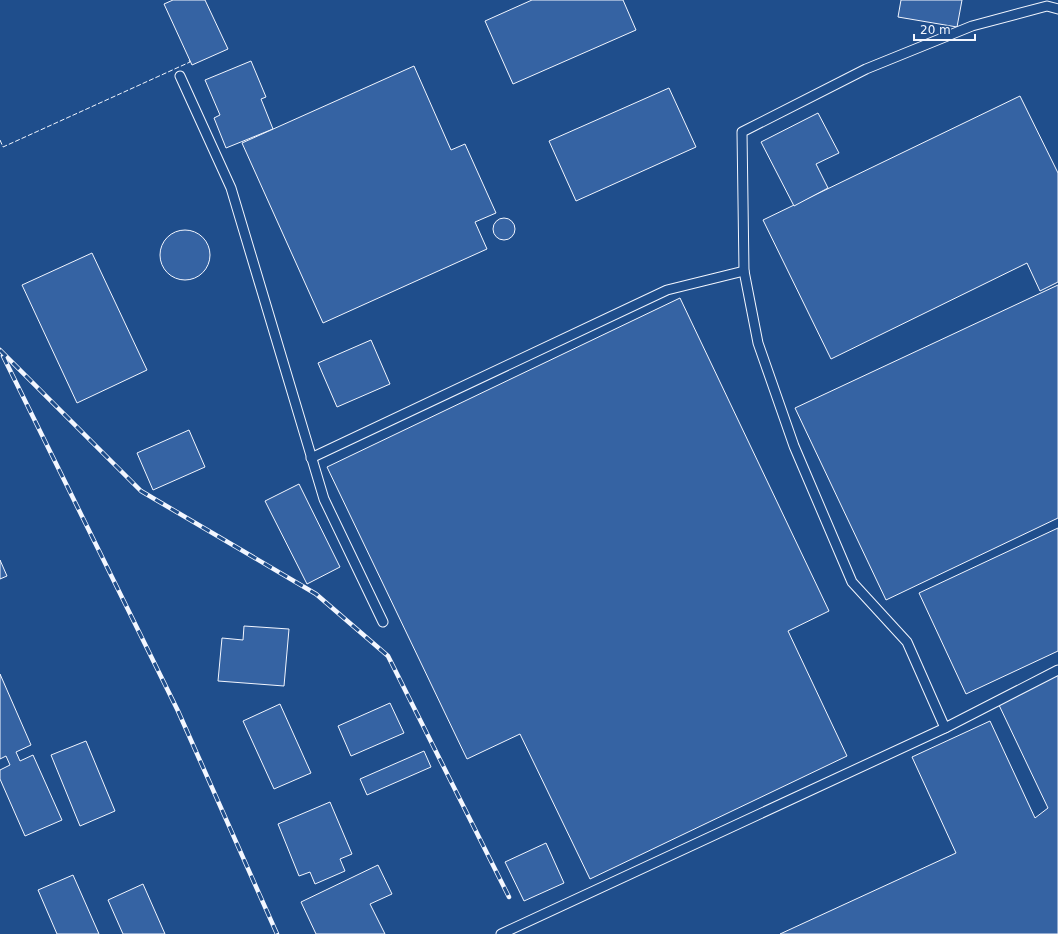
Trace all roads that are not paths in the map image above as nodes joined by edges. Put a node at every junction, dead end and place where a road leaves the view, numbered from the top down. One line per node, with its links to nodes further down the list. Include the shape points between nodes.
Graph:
1 (1058, 9): 3 (lane, via 1047,6 972,26 866,69 742,132)
2 (180, 76): 4 (lane, via 231,188)
3 (744, 271): 4 (lane, via 667,290); 7 (lane, via 758,343 794,446 852,582 907,642)
4 (311, 458): 5 (lane, via 324,499)
5 (383, 622)
6 (1058, 670): 7 (lane)
7 (945, 728): 8 (lane)
8 (501, 934)

